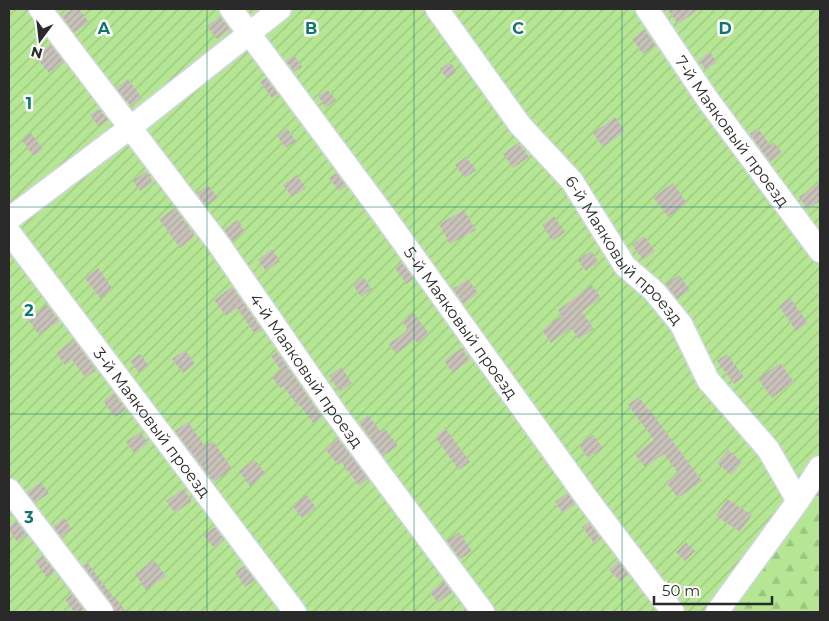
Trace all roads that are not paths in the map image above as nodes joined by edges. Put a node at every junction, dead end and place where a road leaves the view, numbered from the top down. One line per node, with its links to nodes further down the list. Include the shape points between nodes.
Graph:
1 (40, 9): 7 (street, 4-й Маяковый проезд)
2 (231, 9): 6 (street, 5-й Маяковый проезд)
3 (280, 9): 6 (street)
4 (437, 9): 13 (street, 6-й Маяковый проезд, via 520,125 572,181 625,266 654,291 681,324 708,380 768,449)
5 (647, 9): 10 (street, 7-й Маяковый проезд, via 708,100)
6 (249, 33): 7 (street); 17 (street, 5-й Маяковый проезд)
7 (131, 127): 8 (street); 16 (street, 4-й Маяковый проезд, via 218,243 336,414)
8 (9, 219)
9 (9, 232): 15 (street, 3-й Маяковый проезд)
10 (820, 250)
11 (820, 467): 13 (street)
12 (9, 490): 14 (street)
13 (798, 501): 18 (street)
14 (102, 612)
15 (294, 612)
16 (483, 612)
17 (673, 612)
18 (717, 612)

